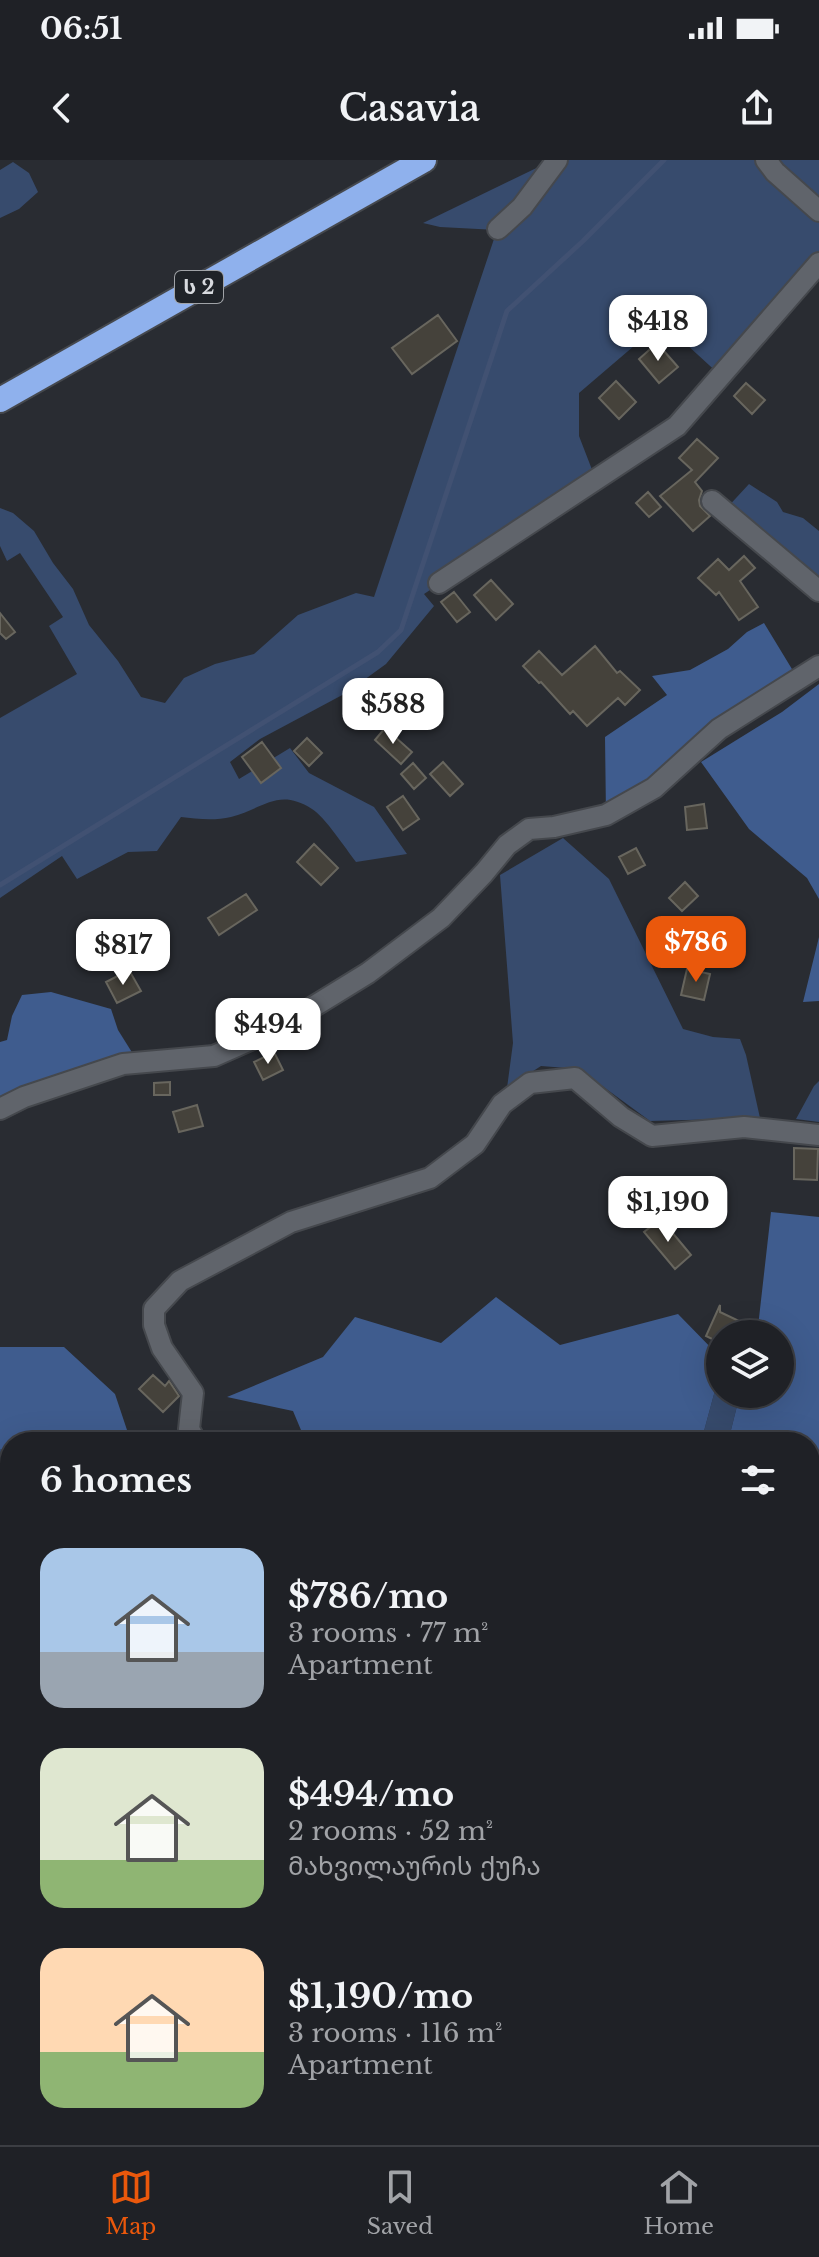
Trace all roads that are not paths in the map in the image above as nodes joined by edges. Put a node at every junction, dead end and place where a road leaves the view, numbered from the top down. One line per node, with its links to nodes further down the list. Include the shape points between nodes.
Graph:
1 (424, 160): 7 (highway, ს 2)
2 (557, 160): 5 (street)
3 (766, 160): 4 (street)
4 (819, 211)
5 (498, 229)
6 (819, 263): 9 (street, via 677,426)
7 (0, 400)
8 (712, 501): 10 (street)
9 (439, 583)
10 (819, 591)
11 (819, 666): 12 (street, via 719,729 654,788 606,815 529,829 507,845 441,918 368,973 282,1026 214,1056 123,1064)
12 (0, 1109)
13 (819, 1135): 14 (street, via 744,1127 652,1136 575,1078 530,1083 502,1104 475,1144 430,1178 291,1222 180,1281 154,1309 154,1325 162,1348 193,1393)
14 (191, 1432)

